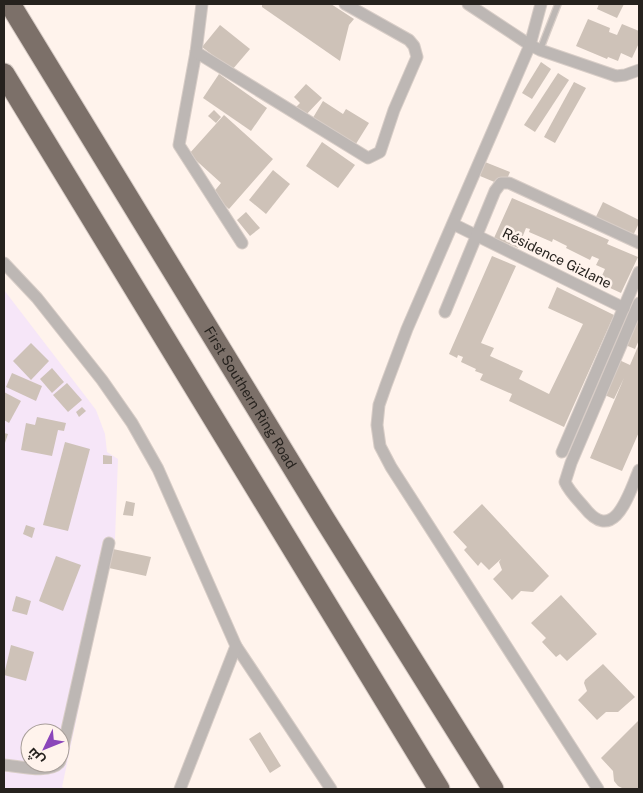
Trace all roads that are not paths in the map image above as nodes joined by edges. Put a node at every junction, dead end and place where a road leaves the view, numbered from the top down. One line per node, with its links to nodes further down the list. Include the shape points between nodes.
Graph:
1 (10, 4): 30 (highway, First Southern Ring Road)
2 (202, 4): 8 (street)
3 (345, 4): 8 (street, via 409,40 417,57 380,152 368,158)
4 (468, 4): 7 (street)
5 (541, 4): 7 (street)
6 (558, 4): 7 (lane)
7 (535, 48): 9 (street, via 616,76); 11 (street)
8 (196, 52): 13 (street, via 179,145)
9 (639, 70)
10 (4, 74): 29 (highway)
11 (453, 224): 12 (street, Résidence Gizlane); 31 (street, via 407,329 379,405 380,446 396,476)
12 (477, 236): 14 (street, via 495,191 505,182); 18 (street, Résidence Gizlane); 19 (street)
13 (242, 243)
14 (639, 243)
15 (4, 263): 23 (street, via 37,298 132,423 158,469)
16 (639, 272): 18 (street)
17 (639, 303): 21 (street, via 565,482 591,516 609,522 622,509)
18 (624, 308): 20 (street)
19 (445, 312)
20 (562, 452)
21 (639, 470)
22 (109, 543): 24 (street)
23 (236, 646): 27 (street); 28 (street)
24 (69, 723)
25 (4, 765): 26 (street)
26 (20, 767)
27 (180, 789)
28 (331, 789)
29 (439, 789)
30 (493, 789)
31 (598, 789)

